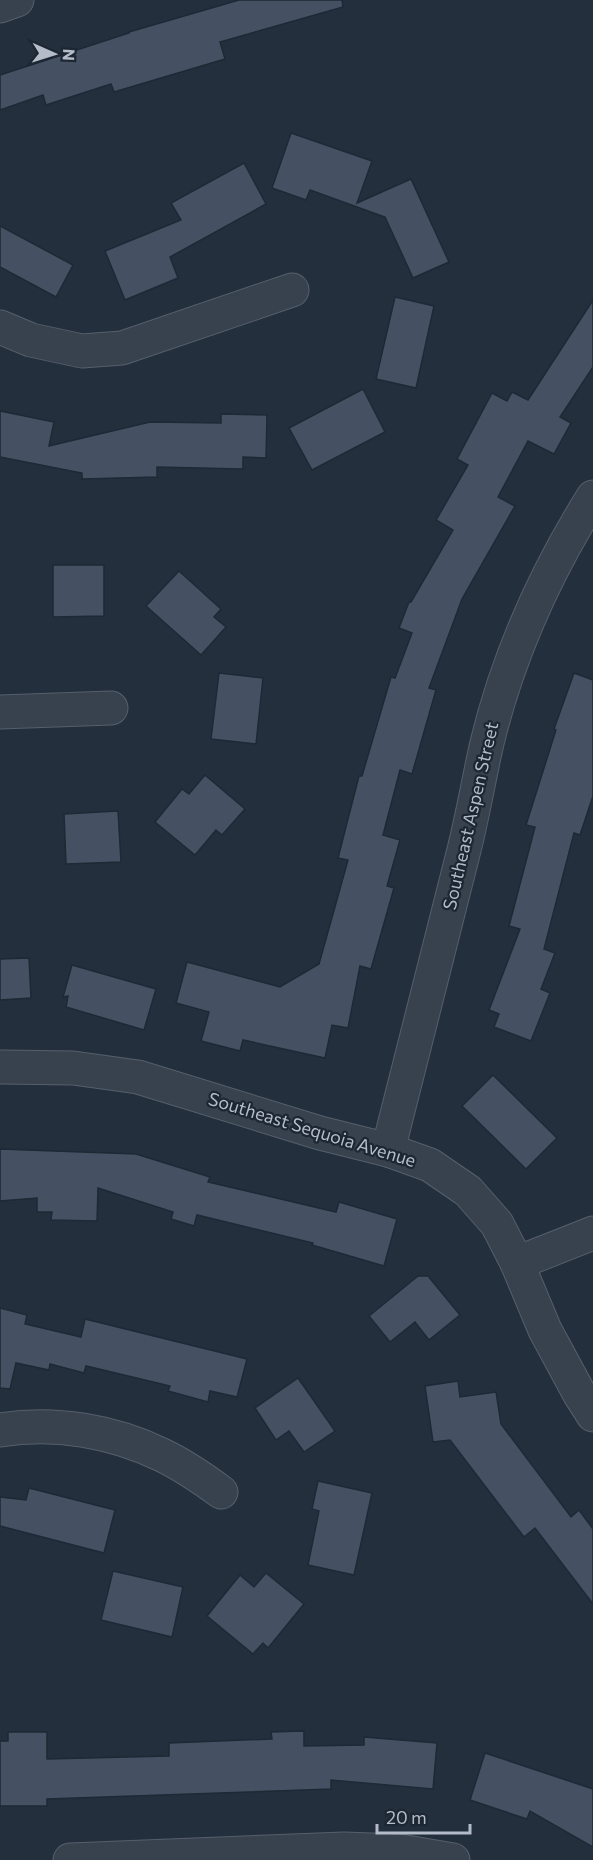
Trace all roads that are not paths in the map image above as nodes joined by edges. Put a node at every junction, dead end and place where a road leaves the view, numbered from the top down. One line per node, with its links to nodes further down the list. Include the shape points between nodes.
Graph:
1 (17, 0): 2 (street)
2 (0, 6)
3 (292, 290): 4 (street, via 122,348 82,351 30,340)
4 (0, 327)
5 (593, 497): 9 (street, Southeast Aspen Street, via 548,577 499,700)
6 (111, 708): 7 (street)
7 (0, 712)
8 (0, 1067): 9 (street, Southeast Sequoia Avenue, via 73,1068 138,1077)
9 (388, 1150): 11 (street, Southeast Sequoia Avenue, via 430,1165 468,1191 497,1224)
10 (593, 1233): 11 (street)
11 (517, 1263): 12 (street, Southeast Sequoia Avenue, via 545,1330)
12 (593, 1415)
13 (0, 1430): 14 (street, via 70,1428 111,1437 161,1454)
14 (221, 1492)
15 (70, 1860): 16 (street, via 344,1849 400,1851)
16 (453, 1860)

